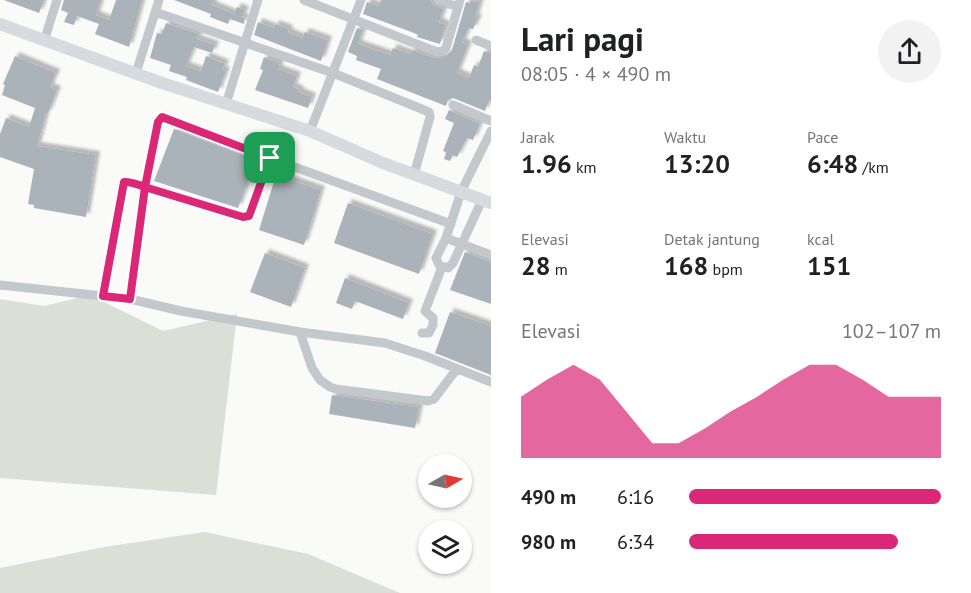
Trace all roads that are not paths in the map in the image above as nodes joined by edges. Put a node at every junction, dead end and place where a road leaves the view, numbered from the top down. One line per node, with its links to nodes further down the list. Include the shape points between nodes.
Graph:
1 (57, 0): 12 (street)
2 (159, 0): 8 (street)
3 (258, 0): 13 (street)
4 (304, 0): 9 (street)
5 (361, 0): 9 (street)
6 (438, 0): 7 (street)
7 (459, 4): 9 (street, via 446,48 440,52)
8 (155, 12): 13 (street); 15 (street)
9 (354, 18): 16 (street)
10 (0, 24): 12 (main road)
11 (476, 40): 14 (street)
12 (44, 41): 15 (main road)
13 (245, 42): 16 (street); 17 (street)
14 (491, 46)
15 (136, 73): 17 (main road)
16 (333, 74): 20 (street); 23 (street, via 429,112)
17 (226, 104): 20 (main road)
18 (453, 105): 19 (street)
19 (491, 121)
20 (310, 131): 23 (main road)
21 (491, 131): 25 (street)
22 (270, 158): 24 (street, via 246,217); 24 (street, via 162,117); 27 (street)
23 (414, 175): 25 (main road)
24 (145, 187): 33 (street, via 128,182 122,185); 34 (street)
25 (461, 192): 26 (main road); 27 (street)
26 (487, 201): 29 (street)
27 (451, 224): 28 (street)
28 (446, 237): 29 (street); 31 (street, via 436,260)
29 (463, 244): 30 (street); 31 (street, via 451,266)
30 (491, 255)
31 (442, 267): 36 (street, via 426,308 433,326 429,333)
32 (0, 285): 33 (street)
33 (103, 296): 34 (street)
34 (130, 299): 35 (street)
35 (300, 332): 37 (street, via 385,343); 37 (street, via 312,369 320,380 336,389 428,401 434,399)
36 (422, 333)
37 (456, 370): 38 (street)
38 (491, 382)

